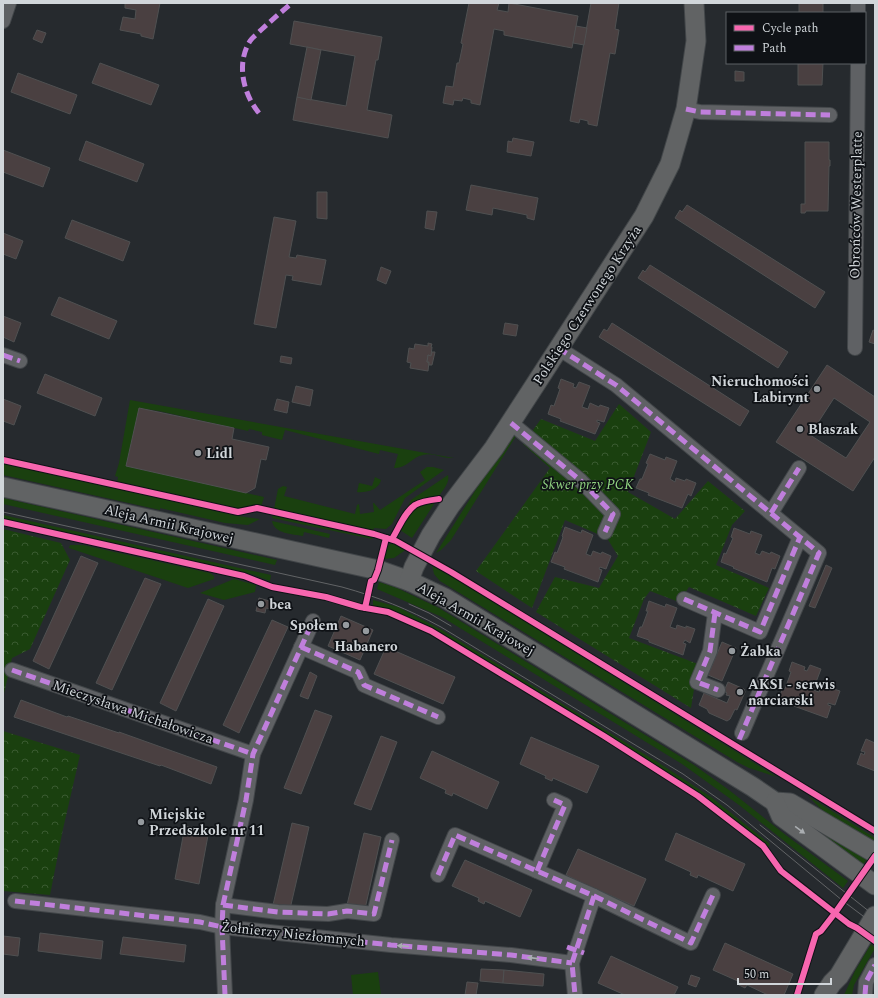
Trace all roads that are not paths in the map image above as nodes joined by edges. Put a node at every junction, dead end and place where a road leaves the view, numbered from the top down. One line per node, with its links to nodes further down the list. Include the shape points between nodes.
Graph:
1 (694, 3): 3 (main road, Polskiego Czerwonego Krzyża, via 696,41)
2 (858, 64): 6 (street, Obrońców Westerplatte)
3 (686, 109): 4 (street, via 700,112); 5 (main road, Polskiego Czerwonego Krzyża, via 670,164 644,216)
4 (830, 115)
5 (558, 348): 9 (main road, Polskiego Czerwonego Krzyża); 12 (street, via 616,385)
6 (855, 348)
7 (3, 355): 8 (street)
8 (20, 361)
9 (511, 423): 13 (street, via 581,481 613,514); 15 (main road, Polskiego Czerwonego Krzyża, via 431,535)
10 (798, 468): 12 (street)
11 (3, 487): 15 (main road, Aleja Armii Krajowej, via 378,570)
12 (771, 513): 14 (street)
13 (605, 532)
14 (800, 537): 17 (street, via 760,632); 23 (street, via 819,553)
15 (409, 581): 26 (main road, Aleja Armii Krajowej, via 445,598)
16 (684, 599): 17 (street)
17 (715, 613): 21 (street, via 710,651 697,682)
18 (313, 621): 19 (street)
19 (301, 647): 22 (street, via 358,672 364,685); 24 (street)
20 (12, 670): 24 (street, Mieczysława Michałowicza)
21 (718, 690)
22 (438, 717)
23 (742, 733)
24 (253, 754): 35 (street, via 246,800)
25 (554, 800): 29 (street, via 565,806)
26 (775, 802): 28 (main road, Aleja Armii Krajowej, via 790,803); 31 (main road, Aleja Armii Krajowej, one-way to 31, via 780,816)
27 (392, 840): 35 (street, via 374,914 278,912)
28 (875, 853)
29 (538, 871): 30 (street, via 455,835); 33 (street)
30 (438, 875)
31 (875, 885)
32 (713, 895): 33 (street, via 691,943)
33 (594, 896): 38 (street)
34 (15, 901): 37 (street, Żołnierzy Niezłomnych, via 200,922)
35 (223, 905): 37 (street)
36 (875, 916): 40 (main road)
37 (222, 927): 38 (street, Żołnierzy Niezłomnych, one-way to 37); 41 (street)
38 (572, 963): 42 (street)
39 (875, 965): 45 (street, via 866,982)
40 (840, 976): 43 (main road); 44 (main road)
41 (225, 995)
42 (575, 995)
43 (824, 995)
44 (838, 995)
45 (865, 995)

